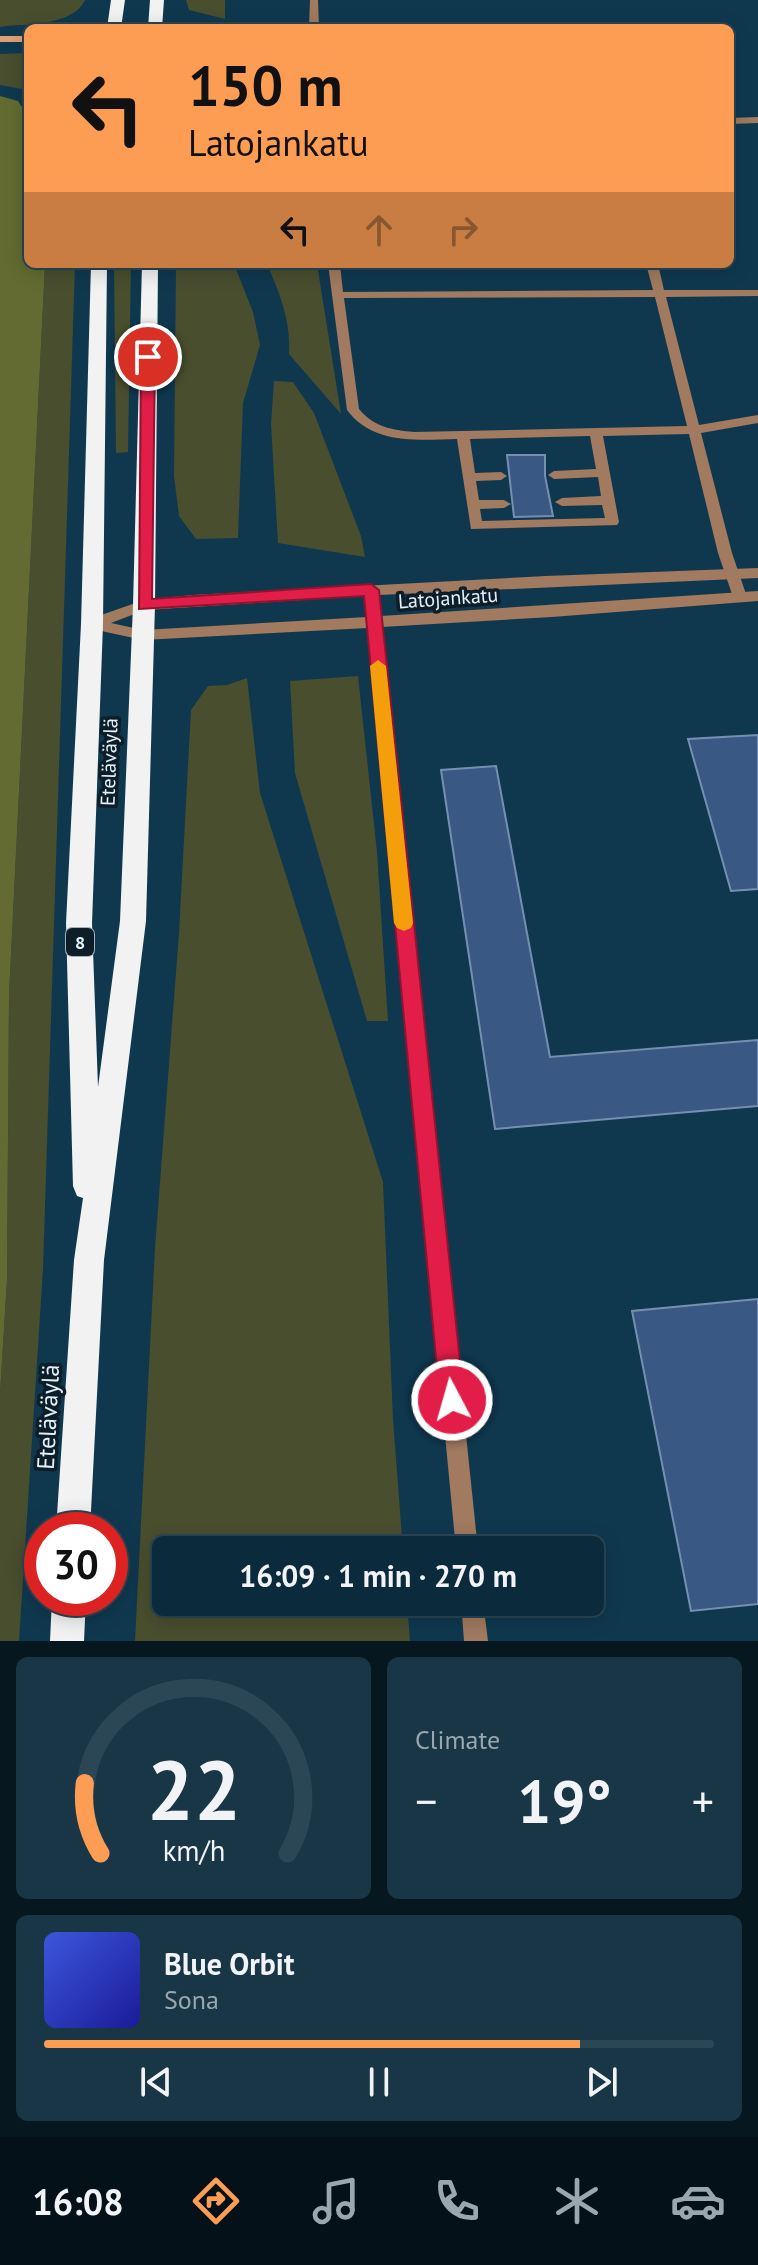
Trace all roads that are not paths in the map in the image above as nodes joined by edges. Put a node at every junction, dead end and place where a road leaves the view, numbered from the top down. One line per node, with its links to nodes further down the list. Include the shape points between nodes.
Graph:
1 (118, 0): 4 (highway)
2 (157, 0): 5 (highway)
3 (311, 4): 6 (street)
4 (115, 24)
5 (155, 24)
6 (314, 24)
7 (0, 39): 8 (main road)
8 (24, 39)
9 (758, 120): 10 (street)
10 (734, 121)
11 (99, 268): 37 (highway, Eteläväylä / 8)
12 (150, 268): 35 (highway, Eteläväylä / 8)
13 (335, 268): 17 (street)
14 (653, 268): 15 (street)
15 (660, 293): 16 (street); 17 (street); 19 (street)
16 (758, 293)
17 (338, 295): 21 (street, via 353,410 363,423 377,432)
18 (758, 419): 19 (street)
19 (693, 430): 20 (street); 31 (street)
20 (596, 432): 21 (street); 22 (street)
21 (463, 435): 25 (street)
22 (603, 473): 23 (street); 26 (street)
23 (554, 475)
24 (501, 476): 25 (street)
25 (469, 477): 29 (street)
26 (608, 500): 27 (street); 29 (street, via 612,522 476,526)
27 (562, 502)
28 (504, 504): 29 (street)
29 (473, 505)
30 (758, 573): 31 (street, Latojankatu)
31 (732, 574): 32 (street, Latojankatu); 34 (street)
32 (371, 590): 35 (street, Latojankatu); 36 (street)
33 (758, 596): 34 (street, Latojankatu)
34 (740, 597): 36 (street, Latojankatu)
35 (144, 605): 37 (street, Latojankatu); 38 (highway, Eteläväylä / 8)
36 (374, 623): 38 (street, Latojankatu); 41 (street)
37 (92, 624): 38 (street, Latojankatu); 39 (highway, Eteläväylä / 8, via 79,923)
38 (143, 635): 39 (highway, Eteläväylä / 8, via 133,921)
39 (89, 1260): 40 (highway, Eteläväylä / 8)
40 (74, 1512)
41 (466, 1536)
42 (68, 1616): 44 (highway)
43 (473, 1616): 45 (street)
44 (67, 1641)
45 (476, 1641)

